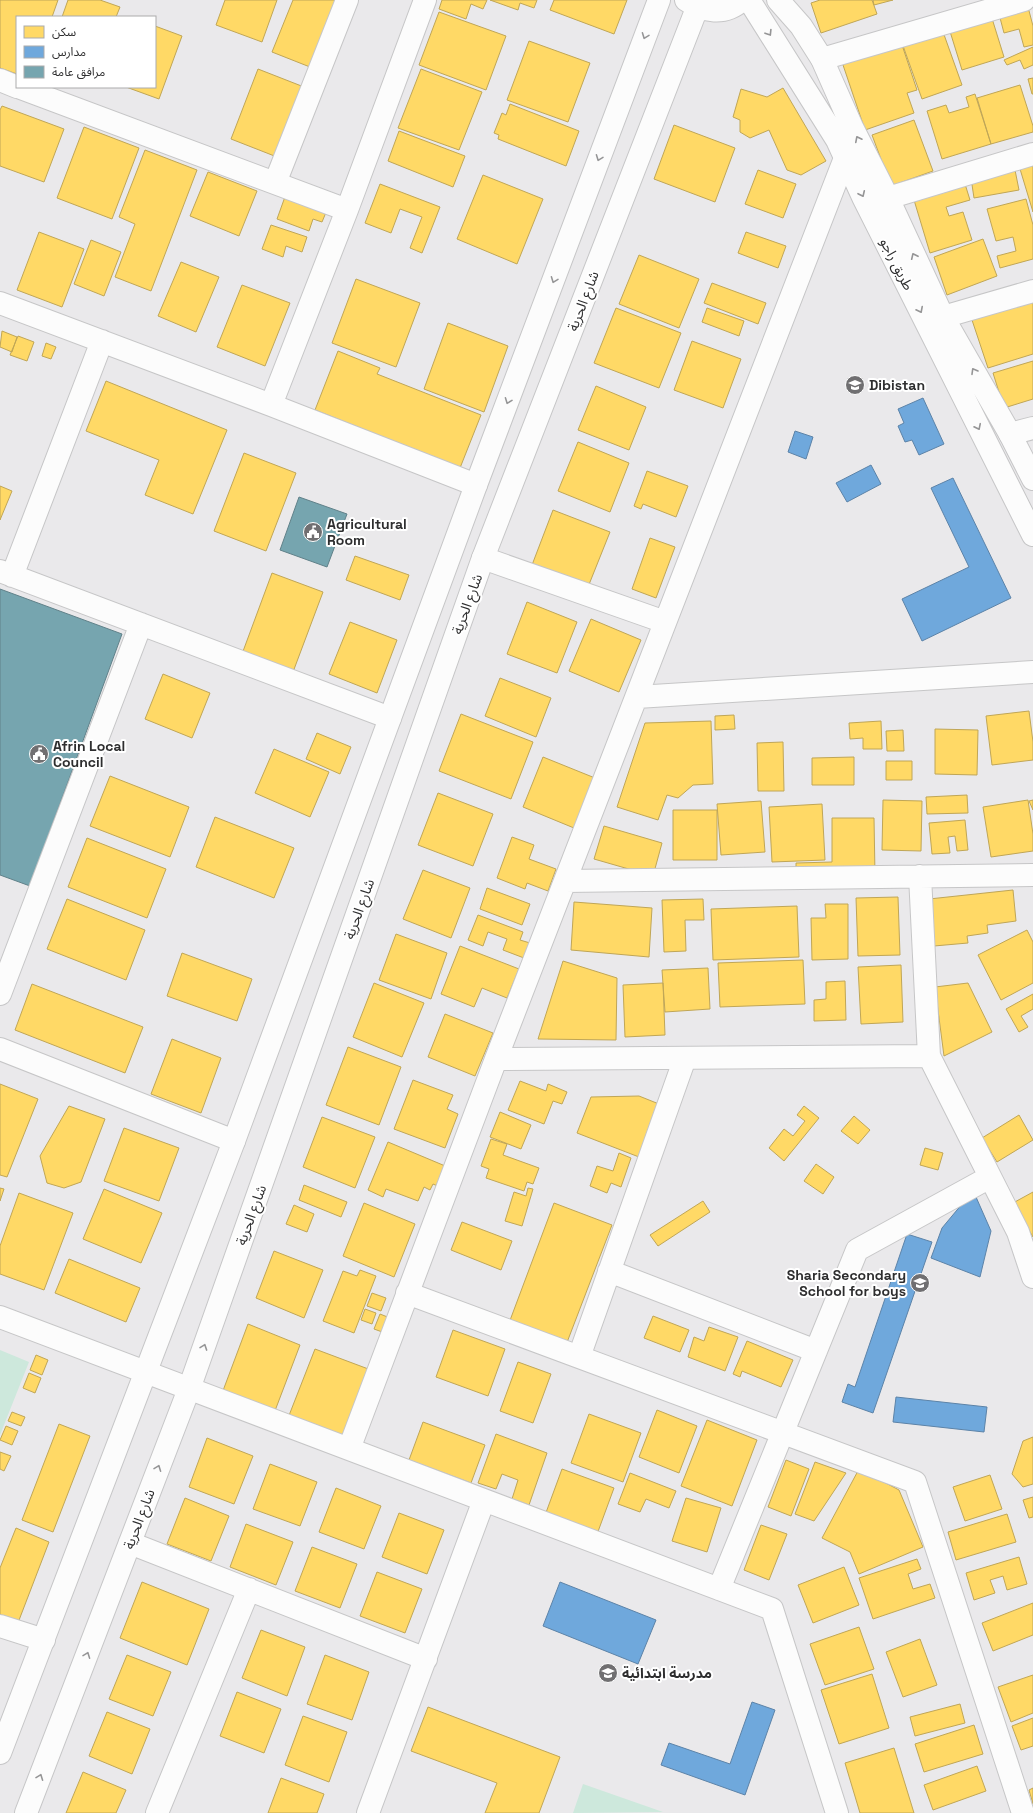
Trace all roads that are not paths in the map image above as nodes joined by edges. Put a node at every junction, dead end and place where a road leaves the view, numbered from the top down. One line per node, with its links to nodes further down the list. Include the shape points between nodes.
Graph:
1 (348, 0): 15 (street)
2 (425, 0): 17 (street)
3 (658, 0): 22 (street, one-way to 22)
4 (742, 0): 8 (street, via 728,9 718,11)
5 (749, 0): 14 (street, طريق راجو, one-way to 14)
6 (778, 0): 9 (street, طريق راجو, via 801,26)
7 (1024, 0): 9 (street)
8 (691, 4): 23 (street, شارع الحرية)
9 (822, 59): 16 (street, طريق راجو, one-way to 9, via 852,127)
10 (0, 80): 11 (street)
11 (16, 87)
12 (20, 88): 15 (street)
13 (1033, 154): 16 (street)
14 (846, 158): 29 (street, طريق راجو, one-way to 29); 32 (street)
15 (275, 183): 17 (street)
16 (888, 198): 20 (street, طريق راجو, one-way to 16)
17 (347, 210): 24 (street)
18 (1033, 291): 20 (street)
19 (0, 303): 21 (street)
20 (943, 317): 26 (street, طريق راجو, one-way to 20)
21 (102, 342): 24 (street); 31 (street)
22 (526, 352): 23 (street); 28 (street, one-way to 28)
23 (558, 364): 30 (street, شارع الحرية)
24 (271, 405): 28 (street)
25 (1033, 428): 26 (street)
26 (1010, 434): 27 (street, طريق راجو)
27 (1033, 479)
28 (476, 485): 34 (street)
29 (1033, 535)
30 (483, 558): 32 (street); 35 (street, شارع الحرية)
31 (6, 573): 33 (street)
32 (665, 622): 37 (street)
33 (141, 624): 38 (street); 42 (street)
34 (424, 628): 35 (street); 38 (street)
35 (455, 638): 56 (street, شارع الحرية, one-way to 35)
36 (1033, 672): 37 (street)
37 (637, 697): 41 (street)
38 (390, 718): 47 (street)
39 (1033, 875): 40 (street)
40 (920, 876): 41 (street); 44 (street)
41 (565, 881): 46 (street)
42 (0, 994)
43 (0, 1049): 47 (street)
44 (929, 1056): 45 (street); 48 (street)
45 (685, 1058): 46 (street); 49 (street)
46 (496, 1059): 51 (street)
47 (234, 1142): 55 (street)
48 (990, 1176): 50 (street, via 1018,1232); 53 (street, via 857,1250)
49 (609, 1271): 53 (street); 54 (street)
50 (1033, 1277)
51 (408, 1293): 54 (street); 58 (street)
52 (0, 1318): 55 (street)
53 (816, 1351): 57 (street)
54 (579, 1357): 57 (street)
55 (144, 1372): 56 (street); 64 (street)
56 (189, 1389): 58 (street); 60 (street, شارع الحرية, one-way to 56)
57 (782, 1433): 62 (street); 71 (street, via 915,1482)
58 (348, 1449): 59 (street)
59 (484, 1500): 62 (street); 65 (street)
60 (130, 1543): 61 (street); 67 (street, شارع الحرية, one-way to 60)
61 (249, 1589): 65 (street); 68 (street)
62 (719, 1589): 70 (street, via 772,1609)
63 (0, 1626): 64 (street)
64 (44, 1640): 66 (street)
65 (426, 1659): 69 (street)
66 (0, 1753)
67 (26, 1813)
68 (157, 1813)
69 (368, 1813)
70 (838, 1813)
71 (1023, 1813)

